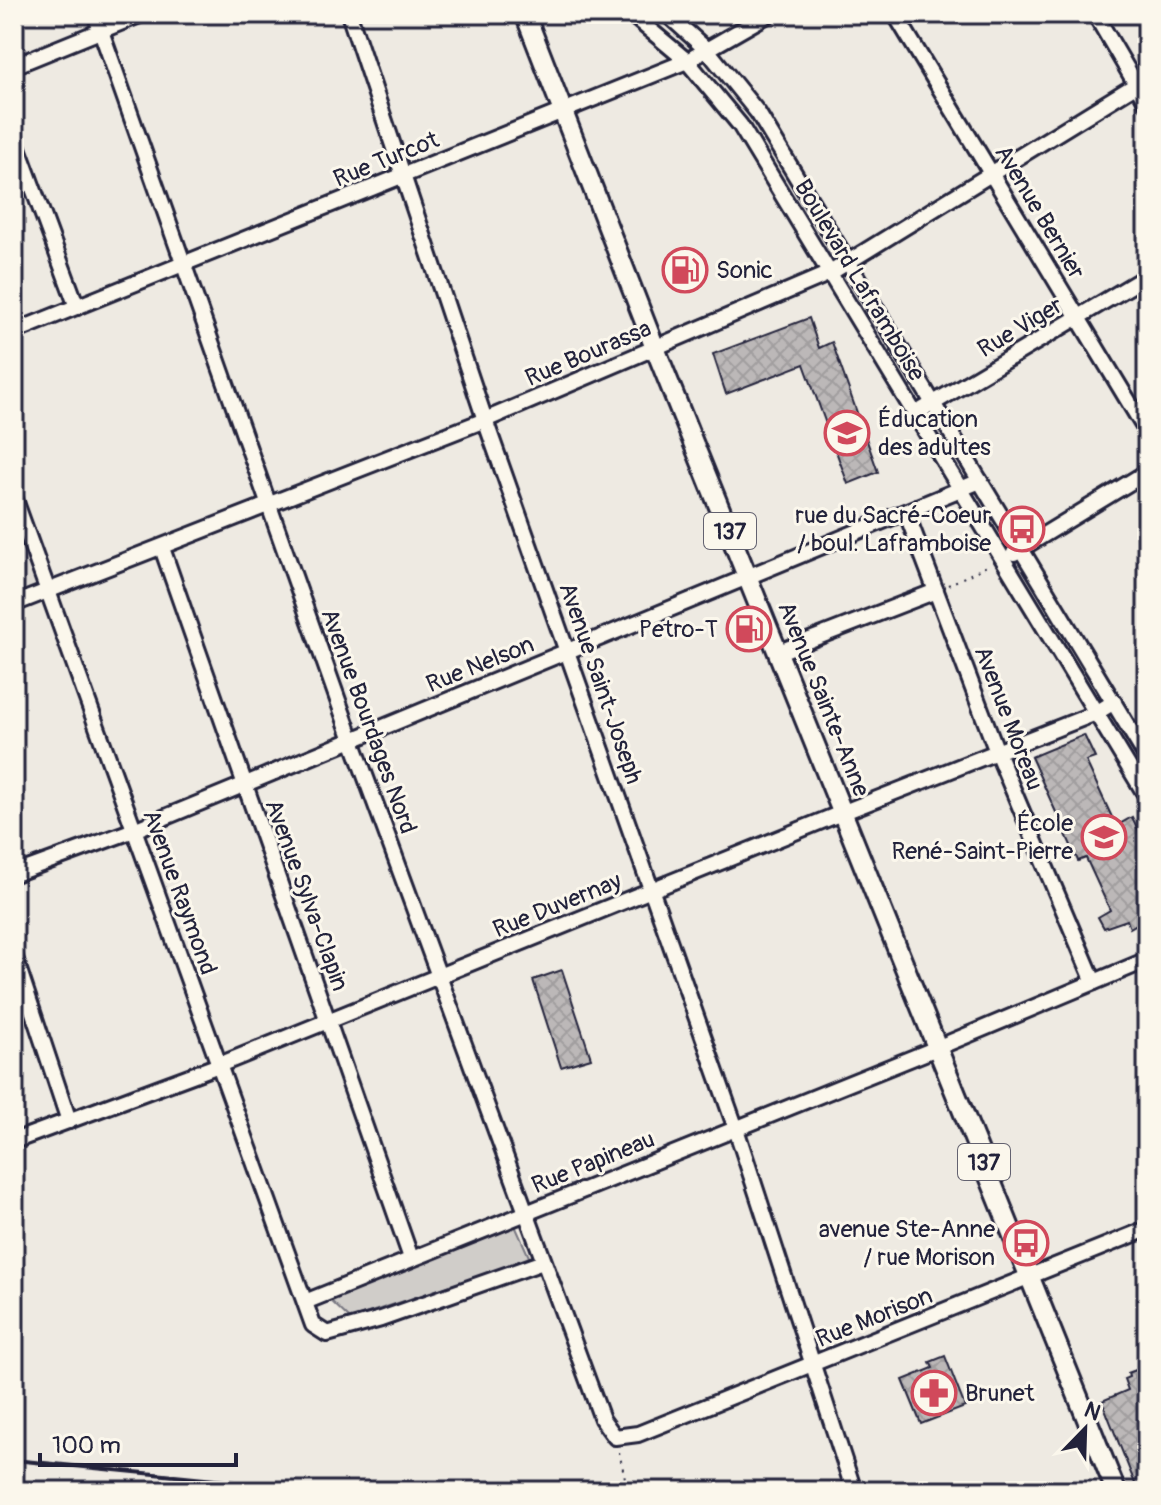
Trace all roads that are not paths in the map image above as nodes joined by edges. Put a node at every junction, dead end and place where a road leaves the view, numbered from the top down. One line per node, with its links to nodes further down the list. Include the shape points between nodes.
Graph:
1 (95, 14): 10 (street, Avenue Bourdages Nord)
2 (142, 14): 10 (street)
3 (349, 14): 19 (street, Avenue Saint-Joseph)
4 (525, 14): 16 (main road, Avenue Sainte-Anne / 137)
5 (631, 14): 12 (street, Boulevard Laframboise)
6 (667, 14): 11 (street, Boulevard Laframboise)
7 (769, 14): 11 (street, Rue Turcot)
8 (895, 14): 18 (street, Avenue Bernier)
9 (1095, 14): 14 (street)
10 (101, 32): 13 (street); 21 (street, Avenue Bourdages Nord)
11 (708, 51): 12 (street, Rue Turcot); 20 (street, Boulevard Laframboise, via 758,113)
12 (687, 61): 16 (street, Rue Turcot); 22 (street, Boulevard Laframboise, via 740,125)
13 (14, 66)
14 (1142, 81): 15 (street); 18 (street, Rue Bourassa)
15 (1147, 103)
16 (564, 110): 19 (street, Rue Turcot); 27 (main road, Avenue Sainte-Anne / 137)
17 (14, 137): 24 (street)
18 (992, 175): 20 (street, Rue Bourassa); 25 (street, Avenue Bernier)
19 (402, 176): 21 (street, Rue Turcot); 30 (street, Avenue Saint-Joseph)
20 (848, 262): 22 (street, Rue Bourassa); 28 (street, Boulevard Laframboise)
21 (184, 264): 24 (street, Rue Turcot); 36 (street, Avenue Bourdages Nord)
22 (830, 273): 27 (street, Rue Bourassa); 29 (street, Boulevard Laframboise)
23 (1147, 276): 25 (street, Rue Viger)
24 (77, 307): 26 (street, Rue Turcot)
25 (1078, 318): 28 (street, Rue Viger); 31 (street, Avenue Bernier)
26 (14, 332)
27 (655, 348): 30 (street, Rue Bourassa); 41 (main road, Avenue Sainte-Anne / 137)
28 (934, 405): 29 (street, Rue Viger); 33 (street, Boulevard Laframboise)
29 (915, 414): 34 (street, Boulevard Laframboise)
30 (485, 420): 36 (street, Rue Bourassa); 45 (street, Avenue Saint-Joseph)
31 (1147, 432)
32 (1147, 472): 39 (street)
33 (980, 481): 34 (street, Rue Nelson); 39 (street, Boulevard Laframboise)
34 (961, 489): 37 (street, Rue Nelson); 40 (street, Boulevard Laframboise)
35 (14, 497): 42 (street, Avenue Raymond)
36 (269, 505): 38 (street, Rue Bourassa); 49 (street, Avenue Bourdages Nord)
37 (906, 512): 41 (street, Rue Nelson); 43 (street, Avenue Moreau)
38 (162, 548): 42 (street, Rue Bourassa); 52 (street, Avenue Sylva-Clapin)
39 (1021, 548): 40 (street); 47 (street, Boulevard Laframboise)
40 (998, 561): 48 (street, Boulevard Laframboise)
41 (749, 577): 45 (street, Rue Nelson); 46 (main road, Avenue Sainte-Anne / 137)
42 (48, 591): 44 (street, Rue Bourassa); 55 (street, Avenue Raymond)
43 (936, 591): 46 (street); 50 (street, Avenue Moreau)
44 (14, 604)
45 (567, 652): 49 (street, Rue Nelson); 57 (street, Avenue Saint-Joseph)
46 (779, 652): 54 (main road, Avenue Sainte-Anne / 137)
47 (1114, 702): 48 (street, Rue Duvernay); 51 (street, Boulevard Laframboise)
48 (1096, 713): 50 (street, Rue Duvernay); 53 (street, Boulevard Laframboise)
49 (352, 740): 52 (street, Rue Nelson); 60 (street, Avenue Bourdages Nord)
50 (997, 752): 54 (street, Rue Duvernay); 61 (street, Avenue Moreau)
51 (1147, 758)
52 (244, 784): 55 (street, Rue Nelson); 62 (street, Avenue Sylva-Clapin)
53 (1147, 797)
54 (844, 812): 57 (street, Rue Duvernay); 63 (main road, Avenue Sainte-Anne / 137)
55 (134, 830): 56 (street, Rue Nelson); 64 (street, Avenue Raymond)
56 (14, 874)
57 (652, 890): 60 (street, Rue Duvernay); 66 (street, Avenue Saint-Joseph)
58 (14, 955): 65 (street)
59 (1147, 960): 61 (street, Rue Papineau)
60 (439, 977): 62 (street, Rue Duvernay); 68 (street, Avenue Bourdages Nord)
61 (1094, 982): 63 (street, Rue Papineau)
62 (329, 1021): 64 (street, Rue Duvernay); 70 (street, Avenue Sylva-Clapin)
63 (938, 1047): 66 (street, Rue Papineau); 72 (main road, Avenue Sainte-Anne / 137)
64 (219, 1065): 65 (street, Rue Duvernay); 73 (street, Avenue Raymond)
65 (69, 1121): 67 (street, Rue Duvernay)
66 (736, 1129): 68 (street, Rue Papineau); 74 (street, Avenue Saint-Joseph)
67 (14, 1141)
68 (525, 1212): 70 (street, Rue Papineau); 71 (street, Avenue Bourdages Nord)
69 (1147, 1229): 72 (street, Rue Morison)
70 (411, 1258): 73 (street, Rue Papineau)
71 (543, 1262): 73 (street, via 327,1334 313,1325); 75 (street, Avenue Bourdages Nord, via 602,1419)
72 (1031, 1277): 74 (street, Rue Morison); 77 (main road, Avenue Sainte-Anne / 137)
73 (305, 1302)
74 (811, 1366): 75 (street, Rue Morison, via 638,1434); 76 (street, Avenue Saint-Joseph)
75 (615, 1437)
76 (854, 1491)
77 (1116, 1491)

